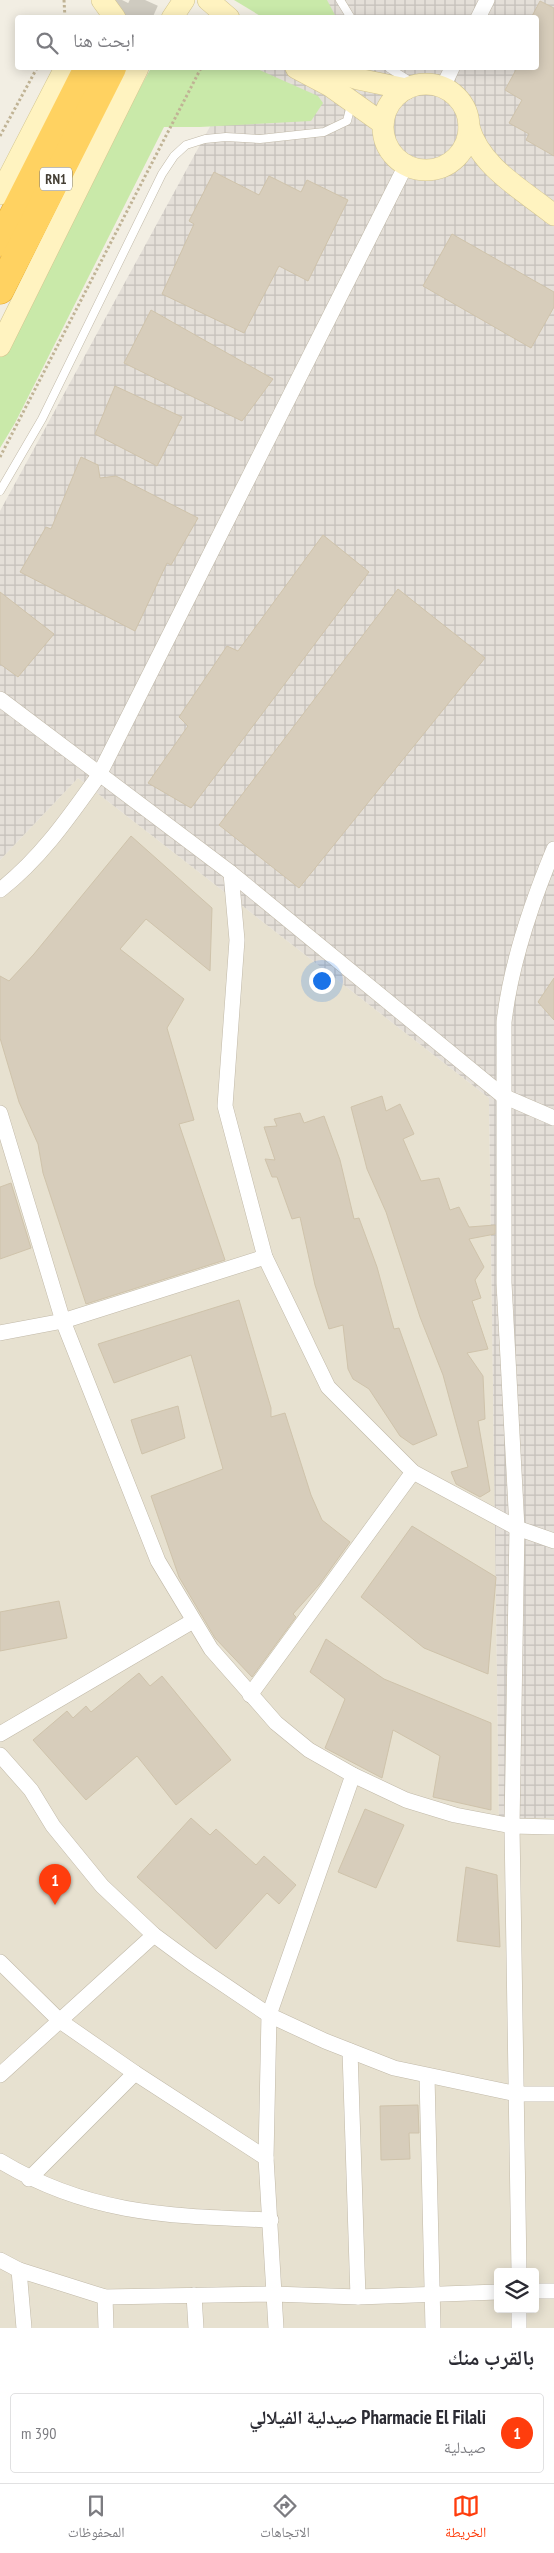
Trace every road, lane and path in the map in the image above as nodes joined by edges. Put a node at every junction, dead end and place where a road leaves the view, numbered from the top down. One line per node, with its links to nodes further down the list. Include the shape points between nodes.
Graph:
1 (64, 0): 7 (path)
2 (101, 0): 8 (street); 9 (street)
3 (184, 0): 10 (street)
4 (208, 0): 11 (street)
5 (340, 0): 12 (lane)
6 (487, 0): 13 (street)
7 (65, 15)
8 (93, 15)
9 (113, 15)
10 (174, 15)
11 (226, 15)
12 (349, 15)
13 (480, 15)
14 (36, 70): 29 (path)
15 (64, 70): 33 (street)
16 (87, 70): 35 (highway, RN1)
17 (111, 70): 36 (highway, RN1)
18 (137, 70): 37 (street)
19 (200, 70): 38 (path)
20 (300, 70): 26 (street)
21 (329, 70): 24 (street, via 358,79)
22 (391, 70): 24 (lane)
23 (451, 70): 25 (street)
24 (411, 87): 25 (street, via 429,84); 27 (street, via 395,96)
25 (442, 87): 28 (street, via 462,103)
26 (352, 102): 27 (street); 39 (lane, via 347,121 324,132 260,139 226,136 205,139 186,145 174,156 162,174 42,419)
27 (382, 123): 31 (street, via 387,146)
28 (469, 127): 30 (street, via 462,151); 32 (street, via 479,151)
29 (0, 136)
30 (448, 164): 31 (street, via 431,170 418,170); 32 (street, via 473,162)
31 (406, 165): 41 (street)
32 (497, 170): 34 (street)
33 (0, 194)
34 (554, 215)
35 (0, 242)
36 (0, 290)
37 (0, 346)
38 (0, 457)
39 (0, 490)
40 (0, 698): 41 (street)
41 (99, 775): 43 (street); 44 (street, via 55,836)
42 (554, 849): 45 (street, via 508,988)
43 (231, 873): 45 (street); 48 (street, via 237,940 225,1106)
44 (0, 890)
45 (503, 1096): 47 (street); 52 (street, via 504,1283)
46 (0, 1113): 49 (street)
47 (554, 1118)
48 (265, 1257): 49 (street); 51 (street, via 328,1387)
49 (63, 1321): 50 (street); 54 (street, via 158,1560)
50 (0, 1333)
51 (413, 1472): 52 (street); 55 (street)
52 (517, 1528): 53 (street); 59 (street)
53 (554, 1541)
54 (192, 1620): 55 (street, via 211,1650); 56 (street)
55 (250, 1695): 58 (street, via 276,1724 309,1750)
56 (0, 1734)
57 (0, 1755): 61 (street, via 31,1790 53,1826 102,1886)
58 (353, 1774): 59 (street, via 406,1800 455,1815); 63 (street)
59 (512, 1826): 60 (street); 69 (street)
60 (554, 1827)
61 (154, 1935): 63 (street); 64 (street)
62 (0, 1962): 64 (street)
63 (270, 2015): 65 (street); 71 (street)
64 (60, 2021): 66 (street); 67 (street)
65 (350, 2051): 68 (street, via 394,2068); 85 (street)
66 (135, 2074): 71 (street); 73 (street)
67 (0, 2075)
68 (427, 2076): 69 (street); 83 (street)
69 (517, 2094): 70 (street); 76 (street)
70 (554, 2094)
71 (266, 2158): 74 (street)
72 (0, 2161): 73 (street)
73 (29, 2179): 74 (street, via 91,2202 168,2216)
74 (271, 2220): 81 (street)
75 (0, 2260): 77 (street)
76 (519, 2268)
77 (19, 2270): 84 (street); 87 (street)
78 (539, 2291): 79 (street)
79 (554, 2291)
80 (494, 2292): 83 (street)
81 (273, 2294): 82 (street); 85 (street); 90 (street)
82 (194, 2295): 84 (street); 89 (street)
83 (431, 2296): 85 (street); 91 (street)
84 (105, 2297): 88 (street)
85 (358, 2297)
86 (520, 2313): 92 (street)
87 (24, 2328)
88 (106, 2328)
89 (196, 2328)
90 (276, 2328)
91 (433, 2328)
92 (519, 2328)

